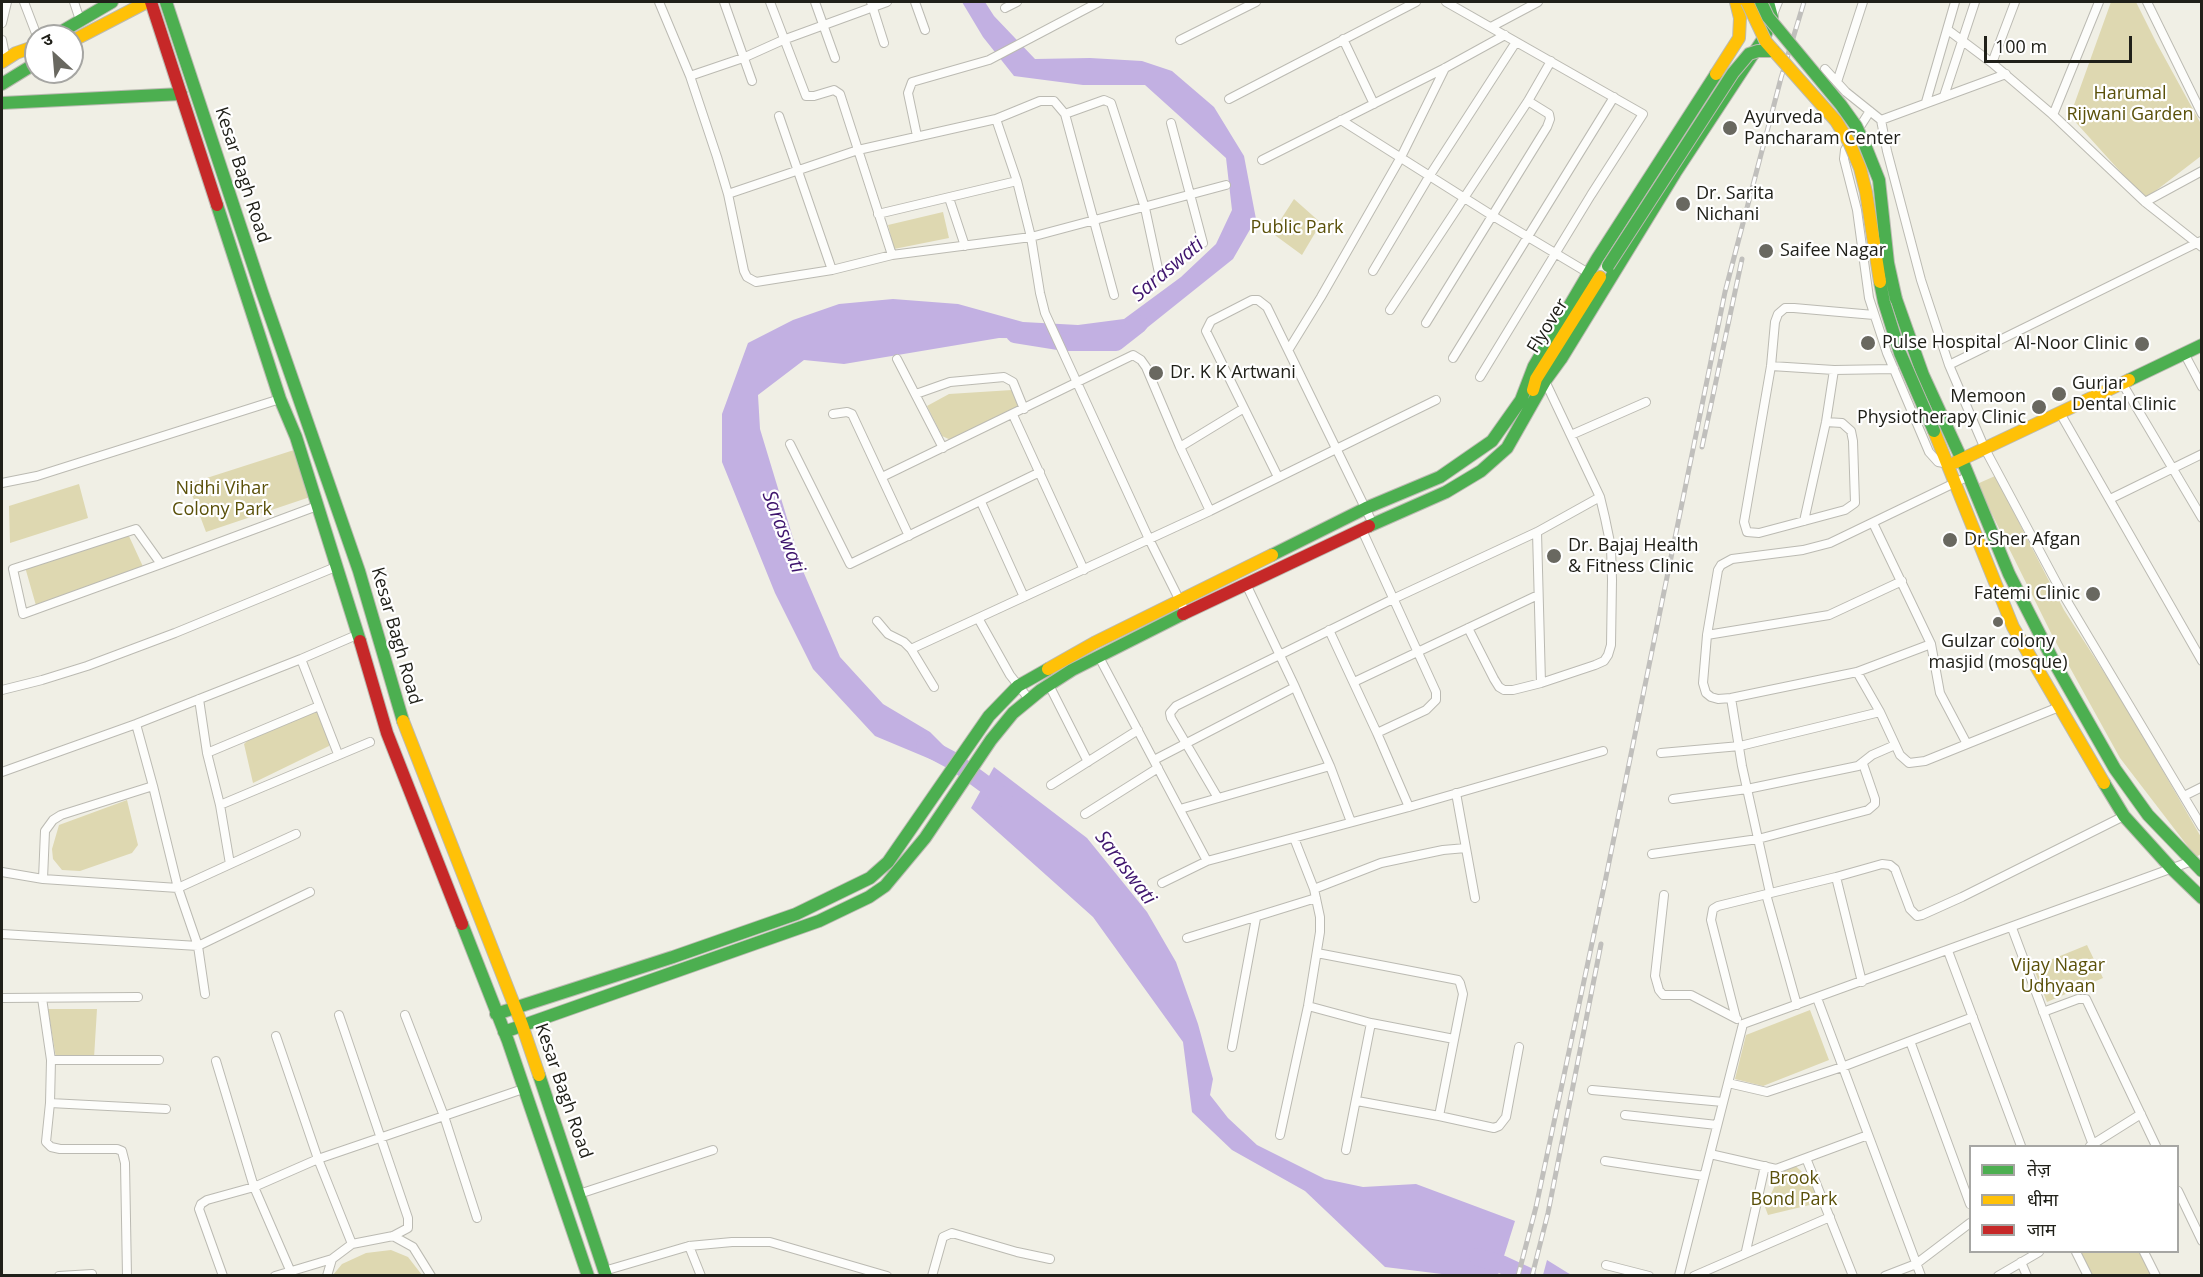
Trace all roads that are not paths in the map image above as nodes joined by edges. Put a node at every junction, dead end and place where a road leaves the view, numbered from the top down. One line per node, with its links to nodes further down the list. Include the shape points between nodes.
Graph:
1 (7, 2): 35 (street)
2 (24, 2): 36 (street)
3 (74, 2): 34 (street)
4 (112, 2): 34 (main road)
5 (147, 2): 43 (main road)
6 (152, 2): 66 (main road, Kesar Bagh Road)
7 (166, 2): 112 (main road, Kesar Bagh Road)
8 (659, 2): 62 (street)
9 (724, 2): 53 (street)
10 (770, 2): 46 (street)
11 (815, 2): 38 (street)
12 (887, 2): 31 (street)
13 (915, 2): 40 (street)
14 (1017, 2): 32 (street)
15 (1099, 2): 83 (street, via 989,60 912,82 908,93)
16 (1256, 2): 47 (street)
17 (1416, 2): 44 (street)
18 (1446, 2): 39 (street)
19 (1538, 2): 39 (street)
20 (1736, 2): 111 (main road, via 1740,18 1738,38)
21 (1747, 2): 52 (main road, bridge)
22 (1761, 2): 150 (main road, bridge, via 1768,18 1857,126 1879,180 1896,299 1910,342)
23 (1768, 2): 33 (main road)
24 (1778, 2): 33 (street)
25 (1863, 2): 64 (street)
26 (1955, 2): 41 (street)
27 (1975, 2): 48 (street)
28 (2015, 2): 57 (street)
29 (2099, 2): 77 (street)
30 (2147, 2): 76 (street)
31 (871, 4): 38 (street); 50 (street)
32 (1005, 8)
33 (1772, 17): 128 (main road, via 1765,36)
34 (80, 20): 37 (main road)
35 (2, 23)
36 (32, 24)
37 (74, 24)
38 (823, 25): 46 (street); 54 (street)
39 (1491, 27): 42 (street)
40 (925, 30)
41 (1948, 30): 48 (street); 71 (street)
42 (1505, 35): 49 (street); 58 (street)
43 (84, 36)
44 (1343, 39): 69 (street); 73 (street)
45 (2, 40): 55 (street)
46 (783, 40): 53 (street); 84 (street, via 806,96 834,90 840,94)
47 (1180, 40)
48 (1961, 40): 57 (street); 67 (street)
49 (1516, 42): 56 (street); 89 (street)
50 (884, 43)
51 (24, 50): 55 (main road)
52 (1774, 51): 138 (main road, Flyover, bridge, via 1749,54 1733,73 1536,379); 151 (main road, bridge, via 1836,121 1849,142 1860,168 1871,216 1884,302 1900,353)
53 (743, 58): 62 (street); 63 (street)
54 (835, 58)
55 (4, 61)
56 (1551, 62): 68 (street); 70 (street)
57 (1992, 63): 61 (street)
58 (1445, 68): 73 (street); 85 (street)
59 (1825, 69): 64 (street)
60 (24, 70): 65 (main road)
61 (2006, 74): 67 (street); 77 (street)
62 (690, 76): 92 (street)
63 (752, 81)
64 (1837, 82): 74 (street)
65 (2, 84)
66 (181, 94): 72 (main road); 114 (main road, Kesar Bagh Road)
67 (1944, 96): 71 (street)
68 (1614, 97): 101 (street); 106 (street, via 1643,114)
69 (1229, 99)
70 (1528, 101): 94 (street); 99 (street, via 1546,111 1550,119)
71 (1926, 102): 81 (street)
72 (2, 103)
73 (1374, 104): 80 (street)
74 (1870, 111): 81 (street); 116 (street, via 1845,150 1844,159 1857,210)
75 (1065, 114): 79 (street, via 1054,101 1048,100); 97 (street, via 1104,100 1111,103); 100 (street)
76 (2202, 114)
77 (2053, 115): 96 (street)
78 (779, 116): 87 (street)
79 (996, 119): 83 (street); 90 (street)
80 (1341, 120): 85 (street); 86 (street)
81 (1881, 120): 123 (street, via 1921,280)
82 (1171, 123): 93 (street)
83 (917, 136): 84 (street)
84 (858, 150): 87 (street); 98 (street)
85 (1401, 157): 89 (street); 119 (street)
86 (1262, 160)
87 (797, 170): 92 (street); 108 (street)
88 (2202, 171): 96 (street)
89 (1430, 175): 94 (street); 109 (street)
90 (1017, 181): 95 (street); 102 (street)
91 (1226, 185): 93 (street)
92 (728, 194): 108 (street, via 740,261 747,277 756,282)
93 (1190, 195): 97 (street); 103 (street)
94 (1464, 197): 99 (street); 115 (street)
95 (949, 198): 98 (street); 105 (street)
96 (2145, 202): 104 (street)
97 (1145, 208): 100 (street); 110 (street)
98 (879, 214): 107 (street)
99 (1493, 216): 101 (street); 117 (street)
100 (1092, 221): 102 (street); 113 (street)
101 (1527, 235): 106 (street); 121 (street)
102 (1031, 237): 105 (street); 129 (street, via 1045,313)
103 (1203, 243)
104 (2200, 244): 123 (street)
105 (965, 246): 107 (street)
106 (1556, 252): 111 (street); 127 (street)
107 (892, 255): 108 (street)
108 (832, 270)
109 (1373, 270)
110 (1159, 273)
111 (1590, 274): 138 (main road, via 1534,366)
112 (262, 292): 114 (street); 278 (main road, Kesar Bagh Road, via 359,571 404,726)
113 (1114, 295)
114 (246, 296): 133 (main road, Kesar Bagh Road)
115 (1390, 310)
116 (1874, 315): 124 (street, via 1785,308 1775,322); 125 (street)
117 (1426, 323)
118 (2202, 345): 120 (main road)
119 (1289, 349): 136 (street, via 1267,307 1258,300 1208,324 1206,330); 147 (street)
120 (2184, 353): 130 (main road); 131 (street)
121 (1453, 358)
122 (897, 359): 132 (street)
123 (1949, 365): 148 (street)
124 (1771, 366): 126 (street); 166 (street, via 1744,528 1751,533)
125 (1894, 369): 126 (street); 151 (street, via 1929,452 1938,462)
126 (1834, 370): 142 (street)
127 (1479, 377)
128 (1545, 381): 138 (main road); 143 (street)
129 (1078, 383): 137 (street); 145 (street, via 1133,355 1141,360); 171 (street)
130 (2122, 383): 139 (main road); 152 (street)
131 (2202, 387)
132 (916, 394): 137 (street, via 950,382 1004,377 1012,382); 146 (street)
133 (280, 399): 158 (street, via 37,476); 162 (main road, Kesar Bagh Road)
134 (1436, 400): 147 (street)
135 (1646, 402): 143 (street)
136 (1244, 408): 145 (street); 156 (street)
137 (1024, 409): 141 (street)
138 (1523, 409): 163 (main road, via 1492,441 1440,477); 168 (main road, via 1507,448 1481,471 1446,492)
139 (2060, 413): 148 (main road); 160 (street)
140 (833, 414): 155 (street, via 852,414)
141 (1013, 415): 146 (street); 153 (street)
142 (1826, 422): 166 (street); 166 (street, via 1842,423 1851,431 1855,503 1845,510)
143 (1571, 435): 159 (street)
144 (790, 444): 170 (street, via 850,564)
145 (1180, 447): 164 (street)
146 (943, 448): 155 (street)
147 (1336, 449): 156 (street); 163 (street)
148 (1985, 449): 150 (main road); 231 (street, via 2061,591)
149 (2202, 454): 152 (street)
150 (1962, 460): 151 (main road); 154 (main road)
151 (1949, 464): 157 (main road)
152 (2172, 469): 160 (street); 165 (street)
153 (1040, 472): 161 (street); 174 (street)
154 (1969, 476): 157 (street); 247 (main road, via 2009,574 2087,723 2148,815)
155 (882, 477): 170 (street)
156 (1278, 477): 164 (street)
157 (1955, 482): 167 (street); 207 (main road, via 2013,627)
158 (2, 483)
159 (1600, 497): 169 (street); 197 (street, via 1611,547 1611,645 1604,661)
160 (2110, 500): 194 (street)
161 (981, 502): 170 (street); 178 (street)
162 (317, 506): 172 (street); 173 (main road, Kesar Bagh Road)
163 (1366, 508): 168 (street); 180 (main road)
164 (1210, 511): 171 (street)
165 (2202, 518)
166 (1804, 521)
167 (1873, 523): 175 (street); 187 (street, via 1816,547 1732,559 1721,565)
168 (1368, 527): 176 (main road); 179 (street)
169 (1537, 532): 177 (street); 179 (street)
170 (909, 536)
171 (1149, 539): 174 (street); 180 (street)
172 (161, 564): 172 (street, via 136,529 13,569 23,614)
173 (338, 566): 186 (main road, Kesar Bagh Road); 202 (street, via 98,662)
174 (1084, 570): 178 (street)
175 (1902, 581): 187 (street, via 1829,615); 188 (street)
176 (1246, 584): 181 (main road); 191 (street)
177 (1538, 595): 184 (street); 197 (street)
178 (1024, 597): 182 (street)
179 (1393, 599): 185 (street); 190 (street)
180 (1180, 601): 181 (street); 199 (main road)
181 (1186, 613): 192 (main road)
182 (978, 618): 189 (street); 199 (street)
183 (877, 621): 189 (street, via 888,634)
184 (1468, 628): 190 (street); 197 (street, via 1499,687 1513,690)
185 (1329, 630): 191 (street); 196 (street)
186 (359, 634): 193 (street); 280 (main road, Kesar Bagh Road, via 387,733)
187 (1707, 635): 203 (street, via 1703,683 1706,693 1718,699)
188 (1931, 644): 195 (street); 214 (street, via 1940,693)
189 (911, 649): 200 (street)
190 (1418, 652): 196 (street); 211 (street, via 1436,700 1426,710)
191 (1279, 654): 201 (street); 213 (street, via 1176,706 1170,713)
192 (1099, 657): 198 (main road); 210 (street)
193 (301, 659): 204 (street); 206 (street)
194 (2202, 662)
195 (1857, 672): 203 (street); 208 (street)
196 (1354, 682): 211 (street)
197 (1541, 683)
198 (1049, 685): 205 (main road); 221 (street)
199 (1018, 686): 205 (street); 278 (main road, via 977,733 888,862 870,878 796,914)
200 (934, 687)
201 (1295, 687): 213 (street); 224 (street)
202 (2, 690)
203 (1731, 698): 216 (street)
204 (199, 699): 209 (street); 218 (street)
205 (1029, 699): 286 (main road, via 991,740 898,871 869,897 819,921)
206 (319, 706): 218 (street); 220 (street)
207 (2059, 707): 214 (street); 238 (main road)
208 (1880, 712): 215 (street); 216 (street)
209 (136, 724): 225 (street); 227 (street)
210 (1138, 730): 221 (street); 222 (street)
211 (1377, 733): 235 (street)
212 (370, 742): 220 (street)
213 (1186, 744): 222 (street); 232 (street)
214 (1967, 744): 215 (street, via 1910,763)
215 (1895, 745): 223 (street, via 1872,755)
216 (1740, 746): 219 (street); 229 (street)
217 (1603, 751): 230 (street)
218 (207, 753): 234 (street)
219 (1661, 753)
220 (338, 754): 234 (street)
221 (1088, 762): 226 (street)
222 (1156, 764): 236 (street); 237 (street)
223 (1863, 764): 229 (street); 243 (street, via 1875,799 1872,808)
224 (1330, 766): 232 (street); 239 (street)
225 (2, 772)
226 (1051, 785)
227 (153, 786): 253 (street, via 53,820 45,831); 255 (street)
228 (2202, 787): 231 (street)
229 (1747, 789): 233 (street); 243 (street)
230 (1456, 793): 235 (street); 244 (street)
231 (2184, 796): 240 (street)
232 (1218, 798): 236 (street)
233 (1672, 799)
234 (220, 805): 248 (street)
235 (1409, 807): 239 (street)
236 (1180, 809): 246 (street)
237 (1085, 814)
238 (2124, 816): 249 (main road); 252 (street, via 1922,915 1917,916 1910,909 1898,873 1890,865)
239 (1351, 822): 242 (street)
240 (2202, 827)
241 (296, 834): 248 (street)
242 (1293, 838): 246 (street); 256 (street)
243 (1758, 839): 245 (street); 259 (street)
244 (1466, 848): 256 (street, via 1381,863); 262 (street)
245 (1652, 854)
246 (1207, 861): 254 (street)
247 (2192, 861): 249 (street); 250 (main road)
248 (230, 864): 255 (street)
249 (2172, 869): 257 (main road); 264 (street)
250 (2202, 871)
251 (2, 872): 253 (street)
252 (1836, 878): 259 (street); 270 (street)
253 (43, 879): 255 (street)
254 (1162, 883)
255 (177, 888): 267 (street)
256 (1314, 889): 261 (street)
257 (2199, 890)
258 (310, 892): 267 (street)
259 (1768, 894): 276 (street); 284 (street, via 1718,906 1711,914)
260 (1664, 895): 284 (street, via 1655,976 1659,990 1662,995 1691,995)
261 (1316, 898): 263 (street); 269 (street, via 1320,917)
262 (1475, 898)
263 (1256, 918): 266 (street); 291 (street)
264 (2012, 928): 268 (street); 279 (street)
265 (2, 934): 267 (street)
266 (1187, 938)
267 (198, 946): 271 (street)
268 (1948, 951): 270 (street); 283 (street)
269 (1317, 953): 277 (street); 289 (street, via 1458,980 1463,994)
270 (1862, 982): 275 (street)
271 (205, 994)
272 (138, 997): 274 (street)
273 (2, 998): 274 (street)
274 (42, 998): 293 (street)
275 (1816, 998): 276 (street); 296 (street)
276 (1797, 1005): 284 (street)
277 (1308, 1006): 285 (street); 309 (street)
278 (514, 1007): 280 (main road); 286 (main road, Kesar Bagh Road)
279 (2043, 1012): 304 (street, via 2086,999); 313 (street)
280 (496, 1014): 287 (main road, Kesar Bagh Road)
281 (339, 1015): 311 (street)
282 (405, 1015): 306 (street)
283 (1973, 1017): 290 (street); 312 (street)
284 (1739, 1021): 297 (street)
285 (1371, 1023): 289 (street); 300 (street)
286 (522, 1025): 287 (main road); 326 (main road, Kesar Bagh Road)
287 (504, 1032): 298 (main road, Kesar Bagh Road)
288 (276, 1036): 320 (street)
289 (1454, 1039): 307 (street)
290 (1910, 1041): 296 (street); 327 (street)
291 (1232, 1047)
292 (1519, 1047): 307 (street, via 1504,1123 1494,1128)
293 (51, 1060): 294 (street); 302 (street)
294 (159, 1060)
295 (216, 1061): 324 (street)
296 (1842, 1067): 297 (street, via 1767,1092); 310 (street)
297 (1728, 1083): 301 (street)
298 (526, 1088): 306 (street); 353 (main road, Kesar Bagh Road)
299 (1592, 1090): 301 (street)
300 (1357, 1101): 307 (street); 317 (street)
301 (1723, 1102): 308 (street)
302 (50, 1103): 303 (street); 348 (street, via 45,1134 51,1147 122,1151)
303 (166, 1109)
304 (2141, 1114): 314 (street); 315 (street)
305 (1625, 1115): 308 (street)
306 (444, 1116): 311 (street); 329 (street)
307 (1439, 1116)
308 (1717, 1125): 318 (street)
309 (1280, 1135)
310 (1868, 1135): 319 (street); 342 (street)
311 (381, 1138): 320 (street); 331 (street, via 408,1218 408,1228)
312 (2021, 1145)
313 (2092, 1145)
314 (2094, 1145)
315 (2156, 1145)
316 (712, 1150): 326 (street)
317 (1346, 1150)
318 (1710, 1154): 322 (street); 323 (street)
319 (1806, 1158): 322 (street, via 1776,1169); 328 (street)
320 (318, 1159): 324 (street); 333 (street)
321 (1605, 1161): 323 (street)
322 (1765, 1166): 335 (street)
323 (1704, 1176): 358 (street)
324 (254, 1187): 344 (street); 349 (street, via 207,1200 199,1209)
325 (2179, 1193): 332 (street)
326 (579, 1194): 345 (main road, Kesar Bagh Road)
327 (1969, 1199)
328 (1830, 1217): 335 (street); 360 (street)
329 (477, 1218)
330 (1969, 1224): 342 (street)
331 (393, 1236): 333 (street); 352 (street, via 413,1247)
332 (2202, 1241)
333 (352, 1244): 339 (street)
334 (689, 1246): 345 (street); 354 (street); 355 (street, via 770,1242)
335 (1746, 1251): 359 (street)
336 (2036, 1253): 341 (street)
337 (2077, 1253): 365 (street)
338 (2145, 1253): 366 (street)
339 (332, 1259): 344 (street); 351 (street)
340 (1050, 1259): 356 (street, via 952,1233 942,1237)
341 (2021, 1262): 363 (street); 364 (street)
342 (1916, 1264): 361 (street); 362 (street)
343 (1606, 1265): 357 (street)
344 (290, 1270): 350 (street)
345 (605, 1273)
346 (92, 1274): 347 (street)
347 (59, 1275)
348 (127, 1275)
349 (223, 1275)
350 (275, 1275)
351 (327, 1275)
352 (431, 1275)
353 (588, 1275)
354 (701, 1275)
355 (887, 1275)
356 (932, 1275)
357 (1649, 1275)
358 (1679, 1275)
359 (1694, 1275)
360 (1854, 1275)
361 (1885, 1275)
362 (1921, 1275)
363 (1998, 1275)
364 (2026, 1275)
365 (2088, 1275)
366 (2156, 1275)

